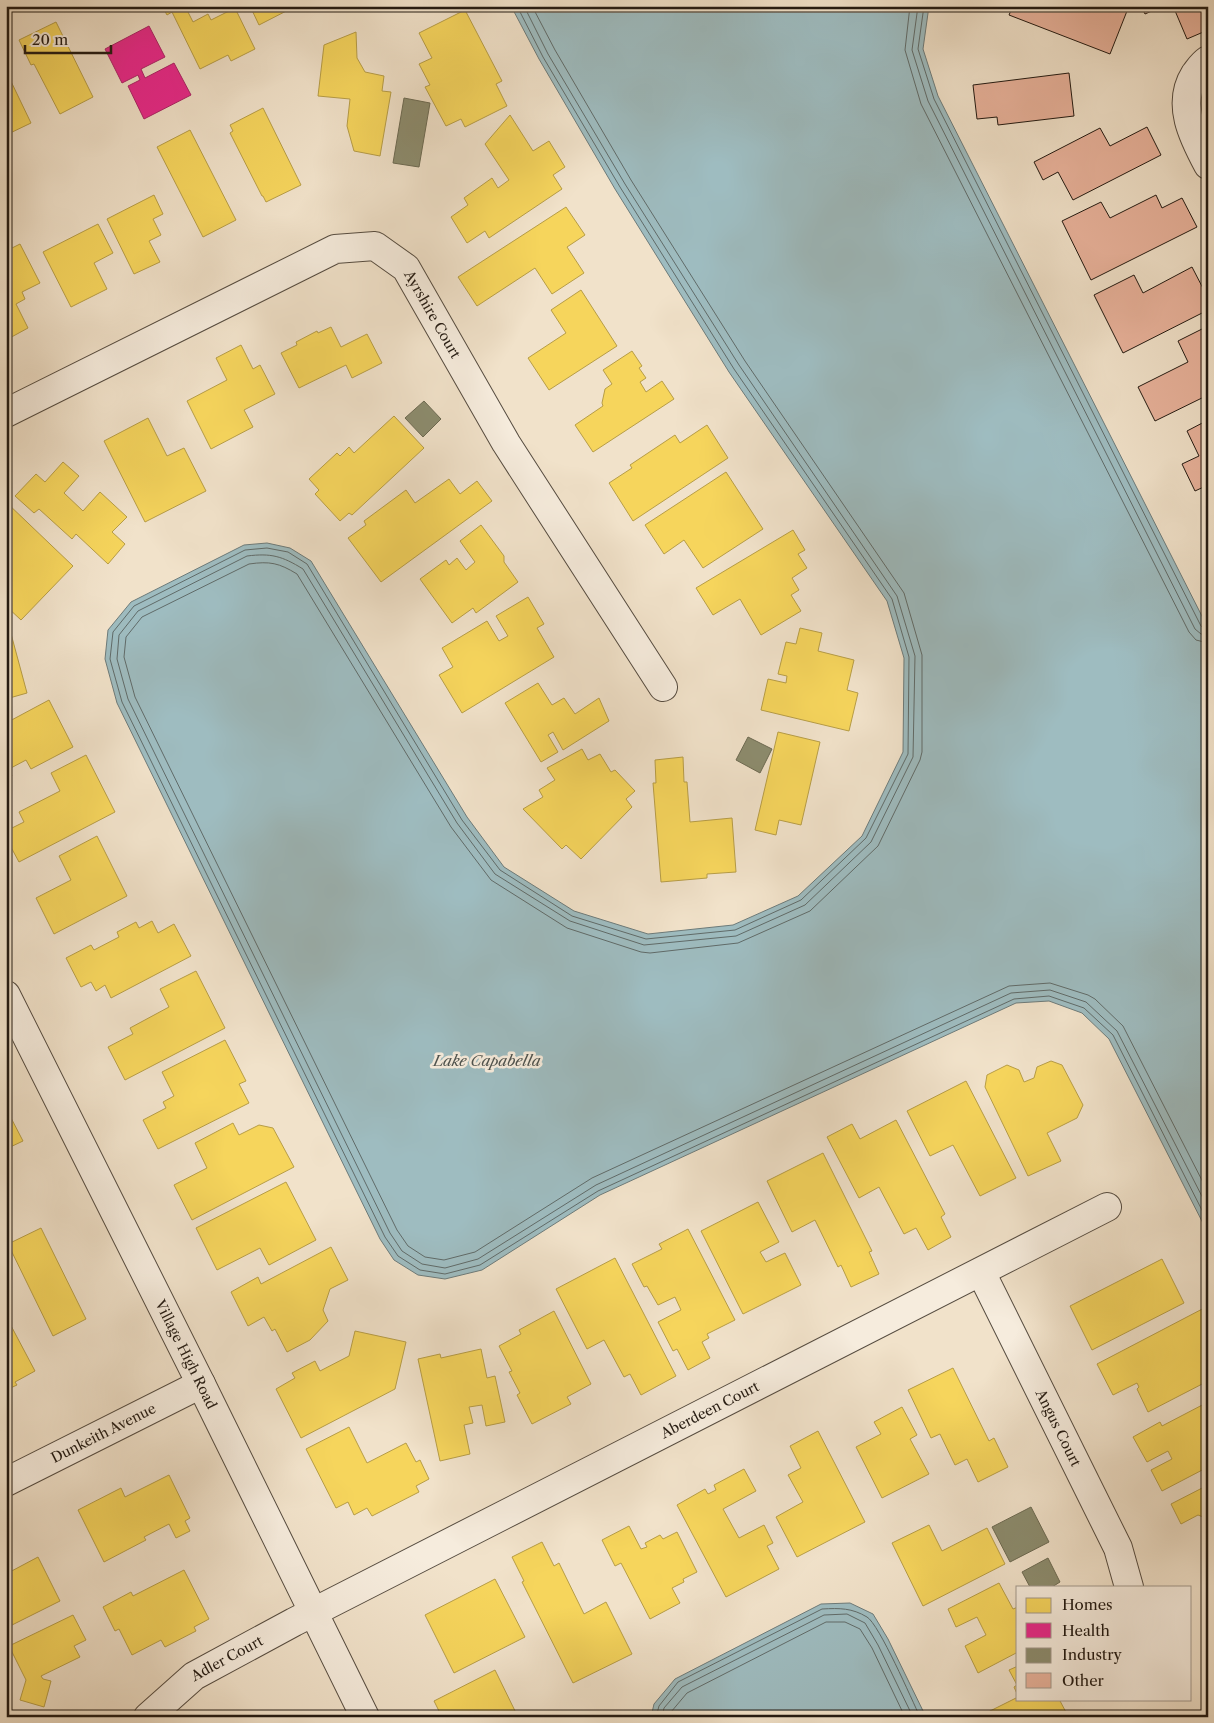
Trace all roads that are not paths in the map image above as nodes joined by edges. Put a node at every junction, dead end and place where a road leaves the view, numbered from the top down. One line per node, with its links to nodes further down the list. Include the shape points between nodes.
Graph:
1 (1208, 60): 2 (street, via 1189,84 1186,108 1193,136)
2 (1208, 165)
3 (6, 412): 4 (street, Ayrshire Court, via 335,249 375,246 406,268 506,443)
4 (663, 687)
5 (6, 995): 8 (street, Village High Road)
6 (1107, 1207): 7 (street, Aberdeen Court)
7 (981, 1272): 10 (street, Angus Court, via 1118,1548); 11 (street, Aberdeen Court)
8 (201, 1384): 9 (street, Dunkeith Avenue); 11 (street, Village High Road)
9 (6, 1482)
10 (1129, 1586)
11 (313, 1613): 12 (street, Adler Court, via 194,1676); 13 (street, Village High Road)
12 (148, 1717)
13 (365, 1717)

